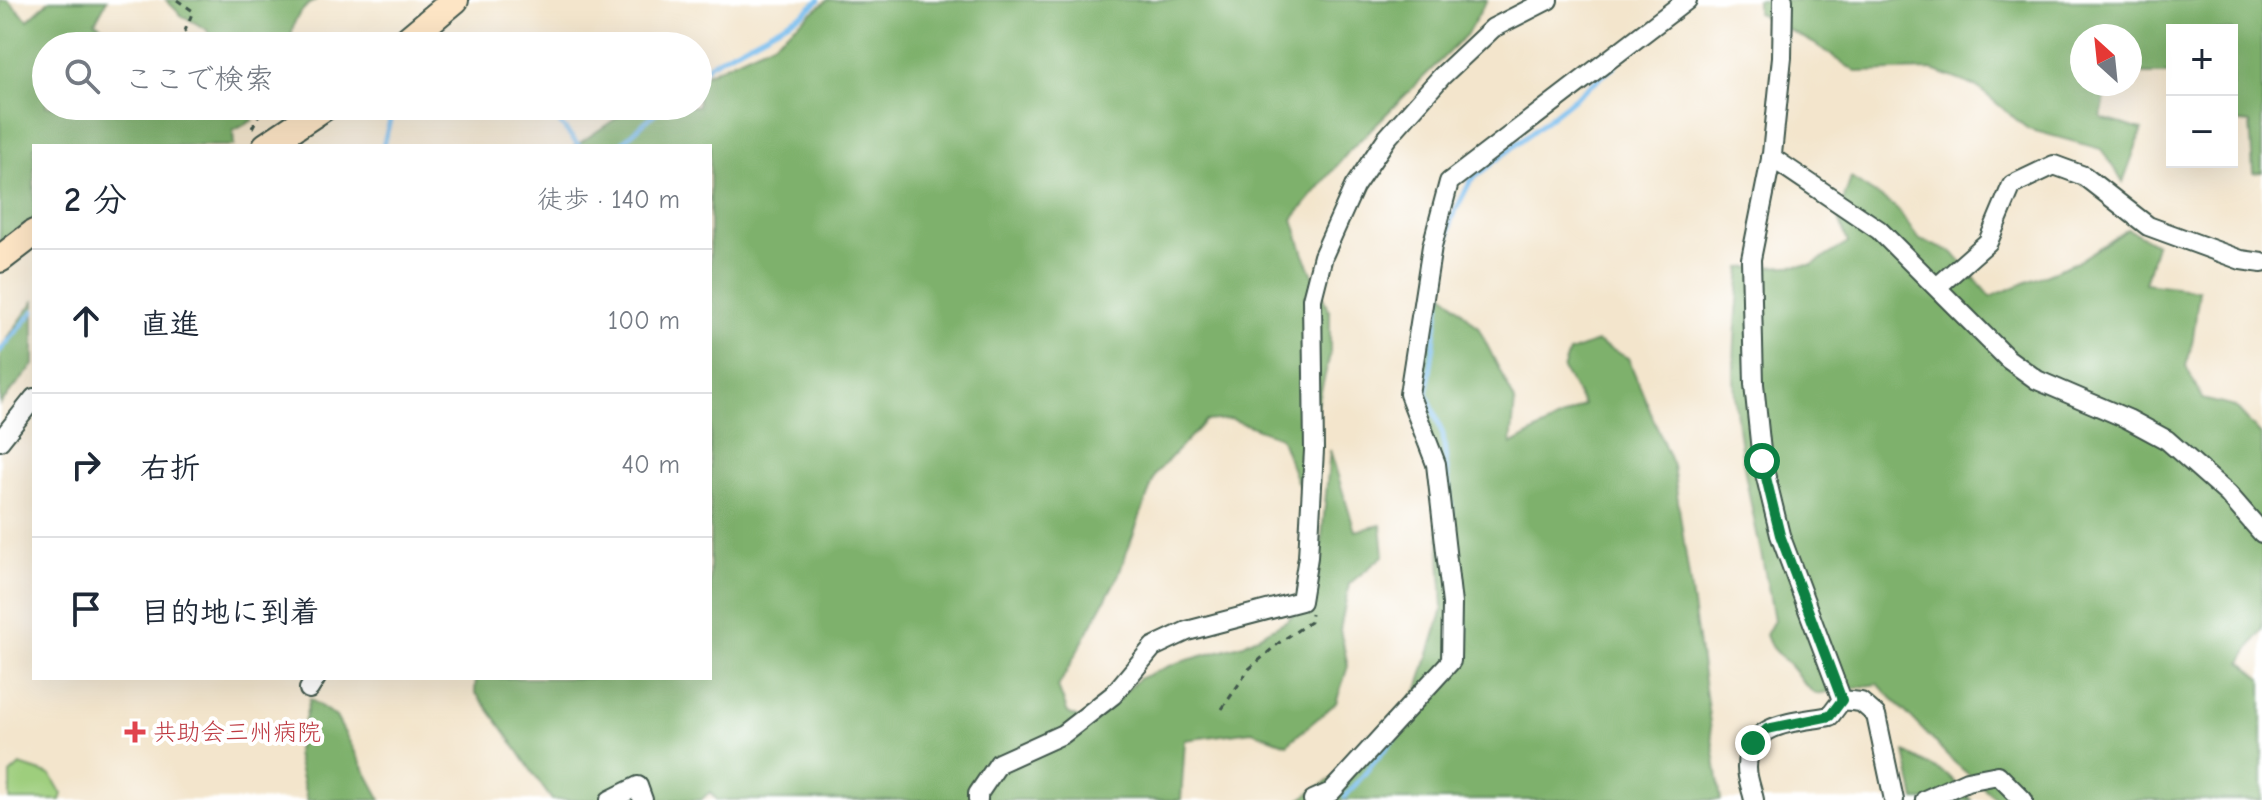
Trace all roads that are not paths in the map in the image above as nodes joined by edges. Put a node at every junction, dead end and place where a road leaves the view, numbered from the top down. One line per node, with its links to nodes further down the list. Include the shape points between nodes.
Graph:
1 (455, 0): 5 (main road)
2 (1548, 0): 19 (street, via 1493,28 1387,138 1354,187 1323,256 1312,299 1314,450 1301,601 1187,631 1153,647 1113,695 1063,734 999,763)
3 (1687, 0): 20 (street, via 1449,182 1432,246 1409,394 1436,464 1452,604 1451,661 1331,792)
4 (1783, 0): 8 (street)
5 (417, 32)
6 (298, 120): 7 (main road)
7 (257, 140)
8 (1771, 157): 12 (street, via 1879,230); 16 (street, via 1751,259 1762,461 1780,535)
9 (32, 235): 10 (main road)
10 (0, 259)
11 (2262, 263): 12 (street, via 2148,226 2084,176 2054,165 2012,185 1988,242)
12 (1937, 287): 15 (street, via 2008,359 2037,380 2167,440 2228,494)
13 (32, 401): 14 (street)
14 (0, 441)
15 (2262, 533)
16 (1842, 700): 21 (street, via 1830,716 1767,729 1753,743 1747,769); 22 (street, via 1861,702 1876,715)
17 (610, 800): 18 (street, via 638,786)
18 (643, 800)
19 (978, 800)
20 (1313, 800)
21 (1754, 800)
22 (1894, 800)
23 (1925, 800): 24 (street, via 1967,781 1998,775)
24 (2023, 800)

